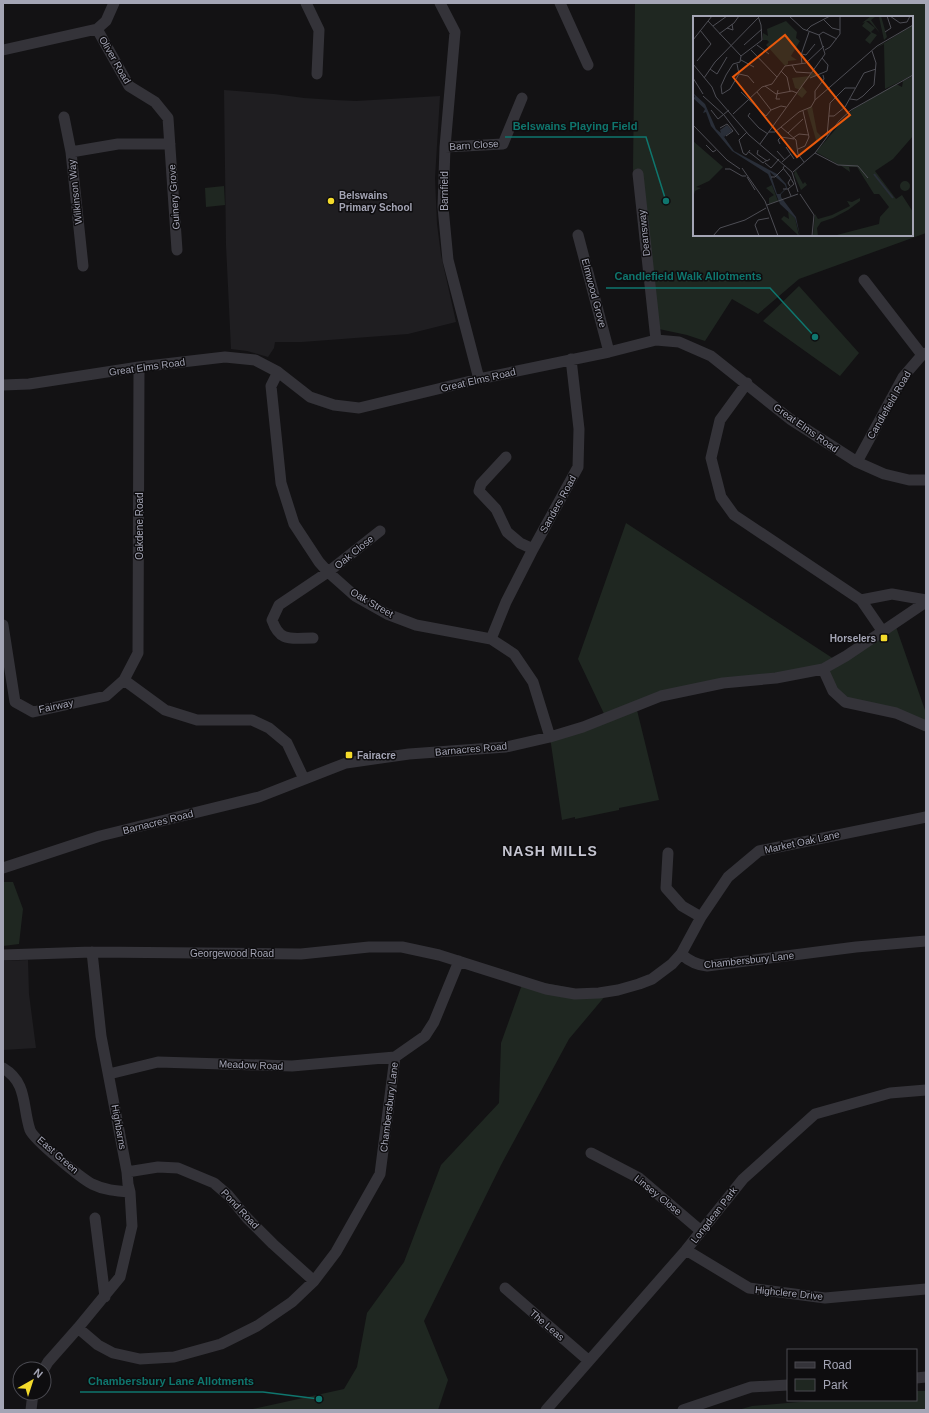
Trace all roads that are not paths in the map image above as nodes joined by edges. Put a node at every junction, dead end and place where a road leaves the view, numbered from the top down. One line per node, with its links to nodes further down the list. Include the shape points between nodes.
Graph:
1 (114, 3): 5 (street, Oliver Road, via 106,21)
2 (306, 3): 8 (street, via 319,30)
3 (440, 3): 13 (street, Barnfield, via 455,32)
4 (560, 3): 7 (street)
5 (97, 29): 6 (street, Oliver Road); 10 (street, Oliver Road, via 128,86)
6 (3, 50)
7 (588, 65)
8 (317, 74)
9 (522, 98): 13 (street, Barn Close, via 503,144)
10 (155, 102): 12 (street, Guinery Grove, via 168,118)
11 (64, 117): 14 (street, Wilkinson Way)
12 (170, 144): 14 (street, via 118,144); 17 (street, Guinery Grove)
13 (445, 146): 26 (street, Barnfield, via 443,207 448,260)
14 (71, 152): 18 (street, Wilkinson Way)
15 (638, 174): 20 (street, Deansway)
16 (578, 235): 21 (street, Elmwood Grove)
17 (177, 250)
18 (83, 266)
19 (864, 280): 22 (street)
20 (656, 340): 21 (street, Great Elms Road); 27 (street, Great Elms Road, via 679,342 711,356)
21 (609, 352): 23 (street, Great Elms Road)
22 (924, 354): 30 (street, Candlefield Road, via 903,377)
23 (571, 359): 26 (street, Great Elms Road); 33 (street, Sanders Road, via 579,429 578,467)
24 (139, 367): 25 (street, Great Elms Road, via 225,356 255,360); 28 (street, Great Elms Road, via 29,384); 42 (street, Oakdene Road, via 138,653)
25 (278, 372): 26 (street, Great Elms Road, via 310,397 334,405 359,408); 34 (street, Oak Street, via 271,386 281,483 294,524)
26 (478, 380)
27 (747, 383): 30 (street, Great Elms Road, via 790,419); 35 (street, via 720,420 711,458 721,497 734,516)
28 (3, 385)
29 (506, 457): 33 (street, via 481,484 479,491 496,509 507,532 520,543)
30 (857, 462): 31 (street, Great Elms Road, via 884,474 909,480)
31 (926, 480)
32 (380, 531): 34 (street, Oak Close)
33 (533, 549): 40 (street, Sanders Road, via 506,602)
34 (328, 572): 39 (street, Oak Close, via 279,605 272,620 276,631 286,638); 40 (street, Oak Street, via 355,596 387,614 416,625)
35 (860, 600): 36 (street, via 892,594); 38 (street)
36 (926, 601): 38 (street, Barnacres Road)
37 (3, 625): 42 (street, Fairway, via 15,702 33,712 106,696)
38 (883, 632): 41 (street, Barnacres Road)
39 (313, 638)
40 (491, 639): 44 (street, Oak Street, via 514,654 533,682)
41 (822, 669): 43 (street, via 833,691 845,702 896,713); 44 (street, Barnacres Road, via 776,678 723,683 662,696)
42 (124, 680): 45 (street, via 165,710 197,720 252,720 269,728 287,743)
43 (926, 726)
44 (550, 737): 45 (street, Barnacres Road, via 506,747 409,754 346,763)
45 (304, 779): 48 (street, Barnacres Road, via 259,797 100,836)
46 (926, 817): 49 (street, Market Oak Lane, via 759,851 728,877)
47 (668, 853): 49 (street, via 666,888 682,906)
48 (3, 868)
49 (701, 918): 52 (street, Market Oak Lane)
50 (926, 941): 52 (street, Chambersbury Lane, via 707,966 691,962)
51 (92, 952): 53 (street, Georgewood Road); 54 (street, Georgewood Road, via 307,954 383,946 420,950); 57 (street, Highbarns, via 101,1036)
52 (681, 954): 54 (street, via 664,971 639,984 599,993 575,994 546,989)
53 (3, 955)
54 (459, 961): 55 (street, Chambersbury Lane, via 434,1022 425,1036)
55 (395, 1057): 57 (street, Meadow Road, via 292,1066 158,1062); 65 (street, Chambersbury Lane, via 380,1174 336,1252)
56 (3, 1068): 61 (street, East Green, via 20,1084 31,1131 46,1148 91,1184 112,1191)
57 (109, 1074): 60 (street, Highbarns)
58 (926, 1090): 63 (street, Longdean Park, via 890,1093 815,1114 743,1179)
59 (592, 1153): 63 (street, Linsey Close, via 639,1178)
60 (127, 1172): 61 (street, Highbarns); 65 (street, Pond Road, via 158,1167 178,1168 214,1183)
61 (130, 1192): 68 (street, Highbarns, via 131,1234 120,1277)
62 (96, 1218): 68 (street)
63 (701, 1231): 64 (street, Longdean Park)
64 (686, 1250): 67 (street, Highclere Drive, via 749,1288 826,1298); 71 (street, Longdean Park)
65 (314, 1281): 69 (street, Chambersbury Lane, via 292,1302 256,1326 221,1344 174,1358 140,1358 113,1353 98,1345)
66 (504, 1288): 71 (street, The Leas)
67 (926, 1289)
68 (105, 1297): 69 (street, Highbarns)
69 (78, 1328): 70 (street)
70 (49, 1361)
71 (589, 1361): 73 (street, Longdean Park)
72 (787, 1385): 74 (street, via 751,1388)
73 (546, 1410)
74 (683, 1410)

